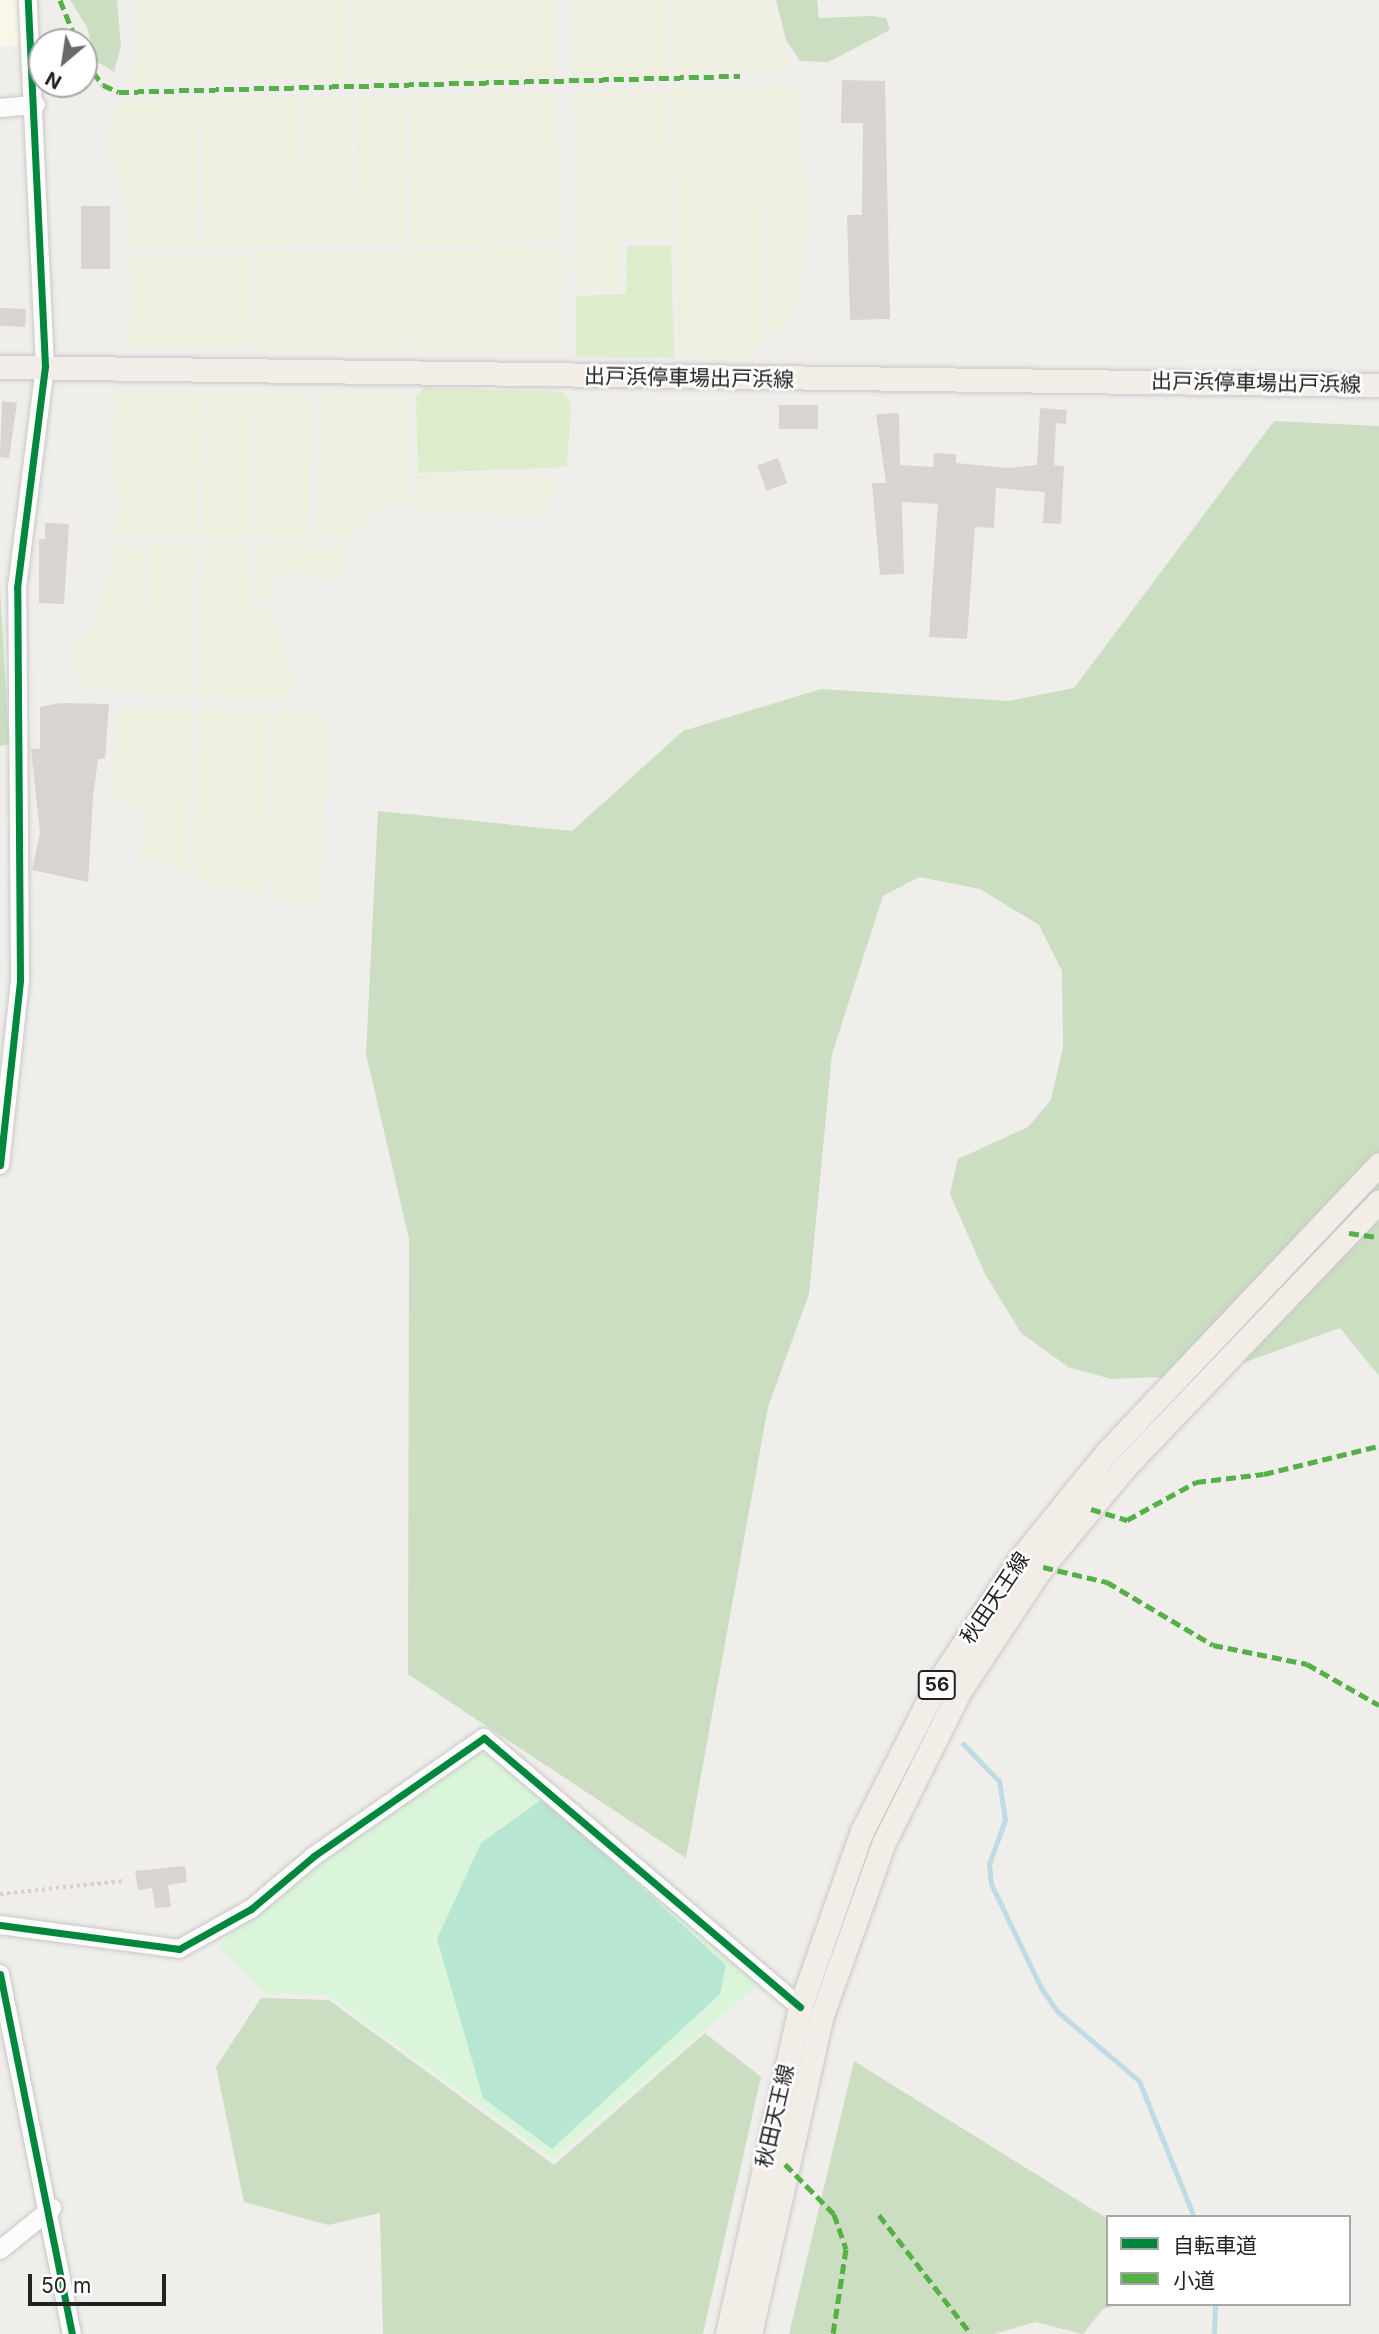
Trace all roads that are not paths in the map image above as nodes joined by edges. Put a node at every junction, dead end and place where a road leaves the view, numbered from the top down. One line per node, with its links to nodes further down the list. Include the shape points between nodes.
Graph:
1 (28, 0): 2 (street)
2 (36, 105): 3 (street); 4 (street)
3 (0, 108)
4 (45, 366): 5 (main road, 出戸浜停車場出戸浜線); 6 (main road, 出戸浜停車場出戸浜線); 8 (street, via 17,588 20,980)
5 (0, 367)
6 (1379, 385)
7 (1379, 1164): 12 (main road, 秋田天王線 / 56, via 1107,1452 1019,1560 938,1682 862,1831)
8 (0, 1165)
9 (1379, 1202): 17 (main road, 秋田天王線 / 56, via 1126,1466 1039,1571 959,1692 884,1842 822,2015)
10 (0, 1925): 12 (street, via 179,1950 251,1909 314,1856 484,1738)
11 (0, 1974): 13 (street)
12 (800, 2007): 16 (main road, 秋田天王線 / 56)
13 (52, 2208): 14 (street); 15 (street)
14 (0, 2250)
15 (72, 2334)
16 (727, 2334)
17 (750, 2334)

